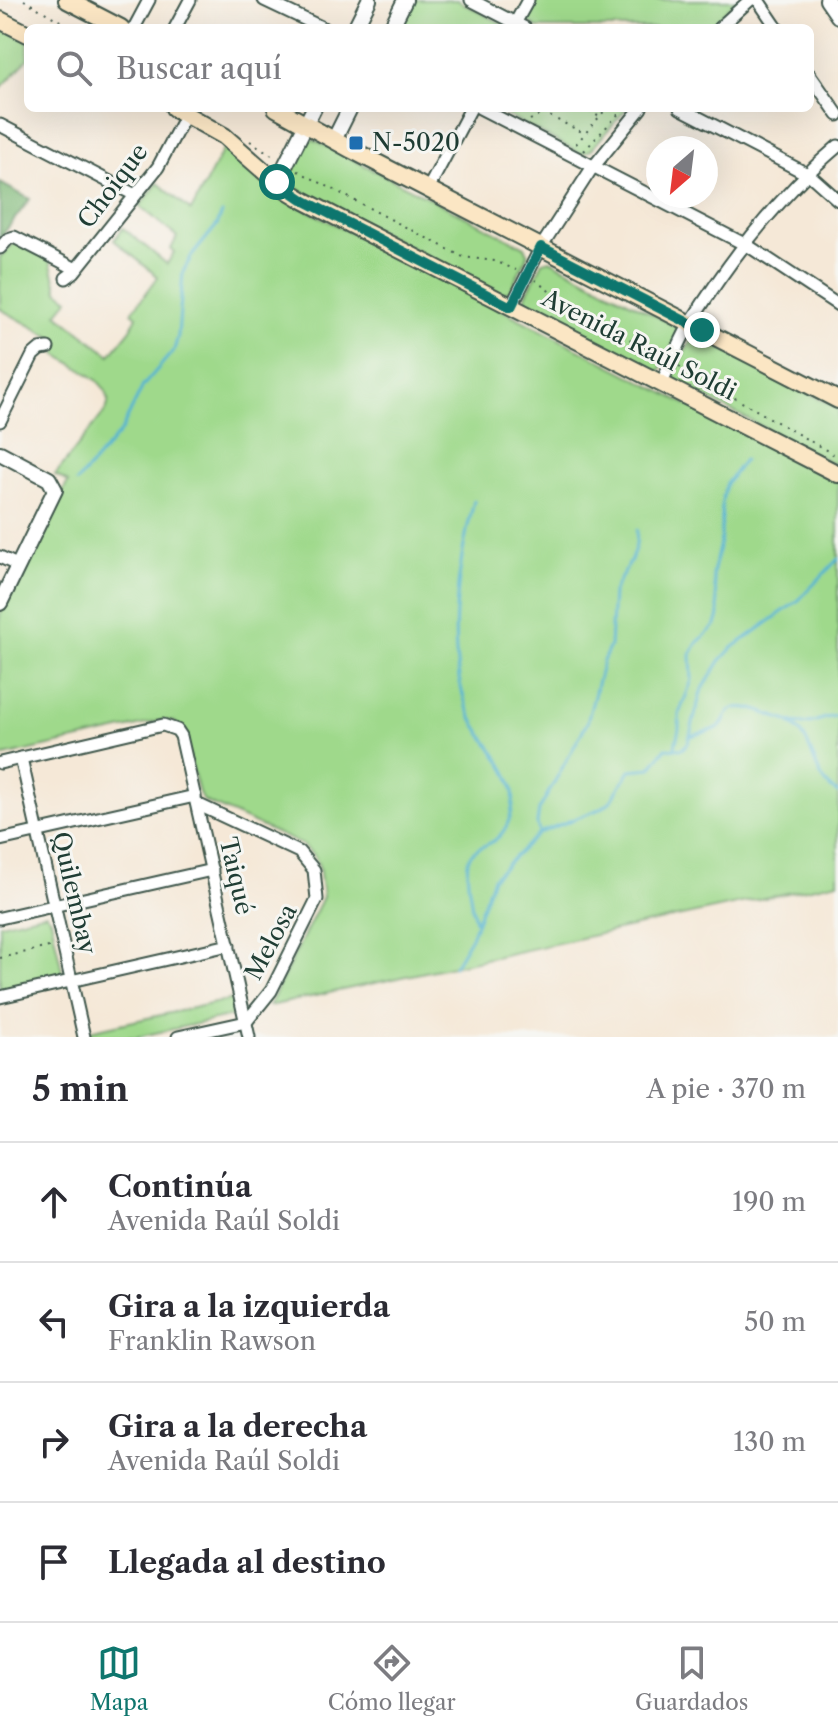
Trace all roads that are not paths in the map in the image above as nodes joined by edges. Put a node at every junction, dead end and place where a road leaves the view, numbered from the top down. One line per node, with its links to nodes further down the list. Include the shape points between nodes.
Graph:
1 (67, 0): 14 (main road)
2 (149, 0): 15 (street)
3 (190, 0): 16 (street)
4 (264, 0): 17 (street)
5 (369, 0): 18 (street)
6 (405, 0): 19 (street)
7 (471, 0): 20 (street)
8 (528, 0): 21 (street)
9 (750, 0): 22 (street)
10 (758, 0): 23 (street)
11 (827, 0): 12 (street)
12 (838, 16)
13 (0, 20): 24 (main road)
14 (113, 24)
15 (136, 24)
16 (177, 24)
17 (315, 24)
18 (357, 24)
19 (393, 24)
20 (514, 24)
21 (519, 24)
22 (723, 24)
23 (774, 24)
24 (24, 32)
25 (814, 81): 35 (street)
26 (180, 112): 44 (street, Choique, via 160,164)
27 (182, 112): 42 (main road, Avenida Raúl Soldi, via 233,143)
28 (284, 112): 36 (main road, Avenida Raúl Soldi)
29 (312, 112): 36 (street)
30 (348, 112): 38 (street)
31 (469, 112): 43 (street)
32 (488, 112): 40 (street)
33 (638, 112): 40 (street)
34 (688, 112): 41 (street)
35 (838, 115)
36 (306, 124): 38 (main road, Avenida Raúl Soldi); 42 (street)
37 (0, 125): 44 (street)
38 (334, 140): 43 (main road, Avenida Raúl Soldi)
39 (838, 146): 41 (street)
40 (593, 166): 46 (street); 47 (street)
41 (807, 173): 45 (street); 46 (street)
42 (277, 182): 52 (main road, Avenida Raúl Soldi)
43 (428, 189): 47 (main road, Avenida Raúl Soldi)
44 (135, 195): 49 (street, Choique)
45 (838, 200)
46 (745, 245): 51 (street); 53 (street)
47 (541, 247): 52 (street); 53 (main road, Avenida Raúl Soldi)
48 (0, 248): 49 (street, via 12,237)
49 (76, 269): 50 (street, Choique)
50 (66, 278)
51 (838, 305)
52 (511, 307): 55 (main road, Avenida Raúl Soldi)
53 (690, 324): 55 (street); 56 (main road, Avenida Raúl Soldi)
54 (48, 348): 57 (street, via 33,355)
55 (661, 384): 59 (main road, Avenida Raúl Soldi)
56 (838, 400)
57 (0, 421)
58 (0, 453): 61 (street, via 55,486)
59 (838, 474)
60 (0, 557): 61 (street)
61 (19, 566): 62 (street)
62 (0, 603)
63 (21, 758): 64 (street); 65 (street, Taiqué, via 163,725 174,727 181,736); 66 (street, Quilembay)
64 (0, 763)
65 (196, 800): 66 (street); 68 (street, Taiqué); 74 (street, Melosa, via 291,847 307,858 315,874 315,908 271,991)
66 (37, 831): 67 (street); 69 (street, Quilembay)
67 (0, 840)
68 (212, 870): 69 (street); 71 (street, Taiqué)
69 (54, 906): 70 (street); 72 (street, Quilembay)
70 (0, 918)
71 (229, 945): 72 (street); 74 (street, Taiqué)
72 (71, 981): 73 (street); 75 (street, Quilembay)
73 (0, 997)
74 (246, 1022): 76 (street); 77 (street, Taiqué)
75 (84, 1037)
76 (178, 1037)
77 (249, 1037)

